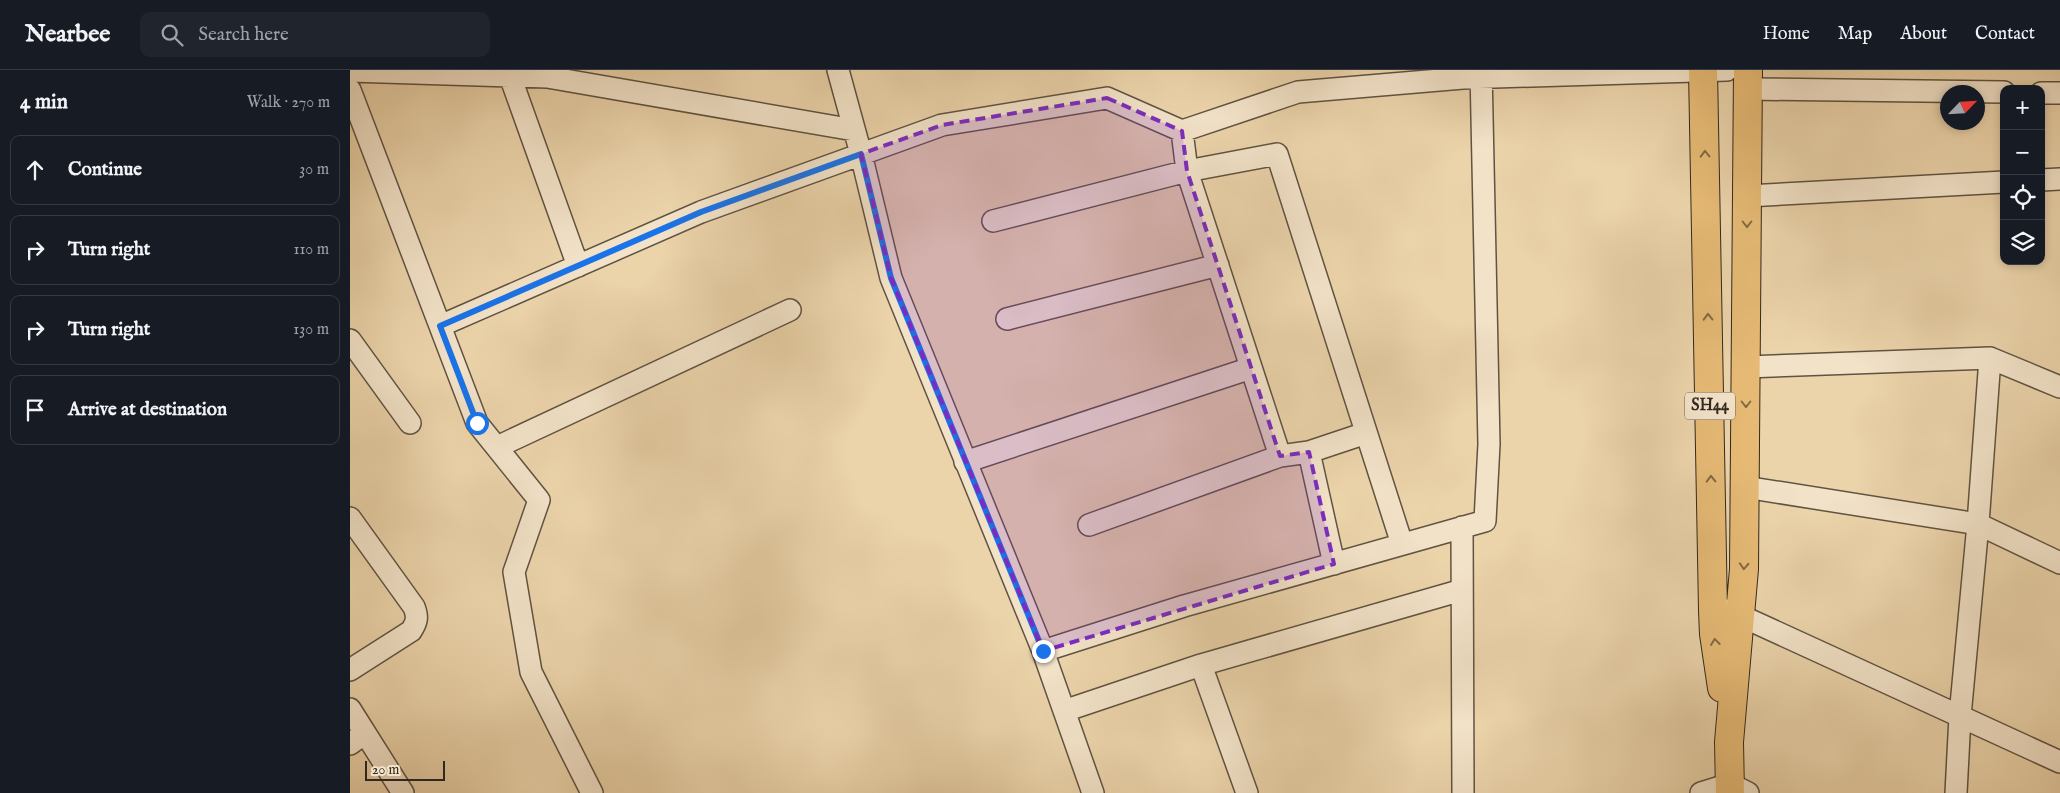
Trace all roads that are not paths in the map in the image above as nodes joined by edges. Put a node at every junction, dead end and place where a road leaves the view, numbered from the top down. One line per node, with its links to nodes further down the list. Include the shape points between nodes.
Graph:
1 (838, 70): 11 (street)
2 (1711, 70): 4 (street); 45 (main road, SH44, one-way to 2)
3 (350, 71): 5 (street)
4 (1481, 74): 12 (street, via 1298,92); 40 (street, via 1489,444 1485,520)
5 (510, 76): 11 (street, via 547,77); 21 (street)
6 (1748, 79): 8 (street); 18 (main road, SH44)
7 (350, 90): 24 (street)
8 (2000, 92)
9 (2045, 93): 10 (street)
10 (2060, 93)
11 (854, 130): 13 (street)
12 (1182, 131): 13 (street, via 1107,98 942,125); 14 (street)
13 (861, 154): 21 (street, via 701,212); 35 (street, via 891,278)
14 (1187, 171): 19 (street); 20 (street); 31 (street, via 1277,154)
15 (2060, 179): 16 (street)
16 (2045, 180)
17 (2000, 182): 18 (street)
18 (1747, 196): 27 (main road, SH44, one-way to 27)
19 (992, 221)
20 (1218, 265): 23 (street); 28 (street)
21 (578, 266): 24 (street)
22 (790, 310): 32 (street)
23 (1007, 319)
24 (440, 326): 32 (street, via 477,423)
25 (350, 340): 30 (street)
26 (1990, 358): 27 (street); 29 (street); 38 (street)
27 (1746, 367): 36 (main road, SH44, one-way to 36)
28 (1251, 368): 34 (street); 35 (street)
29 (2060, 387)
30 (410, 423)
31 (1366, 433): 33 (street); 41 (street)
32 (497, 447): 58 (street, via 539,500 514,572 531,672)
33 (1309, 452): 34 (street); 42 (street)
34 (1280, 456): 39 (street)
35 (965, 462): 47 (street)
36 (1745, 487): 38 (street); 46 (main road, SH44, one-way to 46, via 1744,569)
37 (350, 518): 49 (street, via 418,615 411,631)
38 (1978, 524): 43 (street); 52 (street)
39 (1089, 525)
40 (1462, 527): 41 (street); 44 (street)
41 (1402, 544): 42 (street)
42 (1334, 564): 47 (street, via 1184,606)
43 (2060, 564)
44 (1462, 590): 48 (street); 61 (street)
45 (1713, 603): 46 (street); 54 (main road, SH44, one-way to 45, via 1714,634)
46 (1739, 615): 52 (street); 54 (main road, SH44)
47 (1043, 651): 51 (street)
48 (1201, 665): 51 (street); 60 (street)
49 (350, 670)
50 (350, 709): 53 (street)
51 (1064, 712): 59 (street)
52 (1960, 716): 55 (street); 63 (street)
53 (358, 738): 57 (street)
54 (1729, 742): 56 (main road, SH44)
55 (2060, 762)
56 (1736, 790): 62 (street)
57 (403, 793)
58 (592, 793)
59 (1092, 793)
60 (1246, 793)
61 (1463, 793)
62 (1701, 793)
63 (1956, 793)

